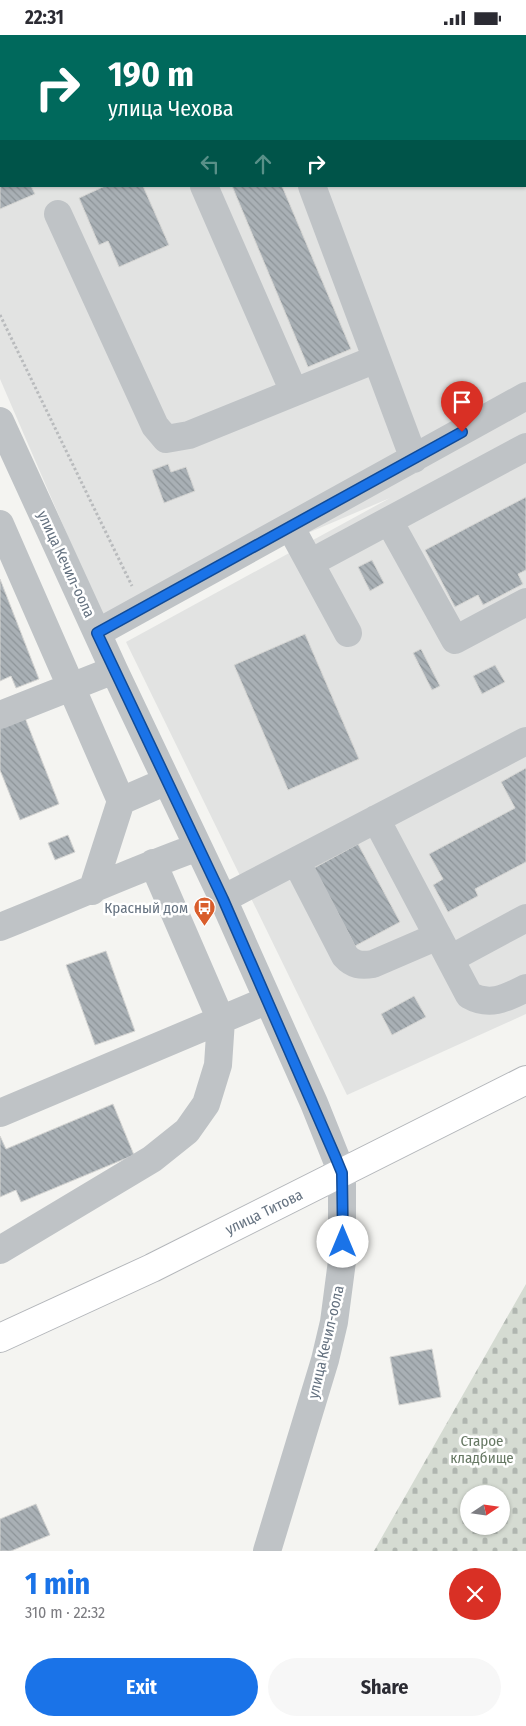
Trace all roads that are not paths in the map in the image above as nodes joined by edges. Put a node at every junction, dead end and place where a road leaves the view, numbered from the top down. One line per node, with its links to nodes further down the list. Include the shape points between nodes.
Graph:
1 (204, 187): 5 (street)
2 (312, 187): 4 (street)
3 (58, 214): 5 (street, via 155,426 166,439 189,435)
4 (376, 359): 5 (street); 9 (street)
5 (294, 392)
6 (526, 396): 9 (street)
7 (0, 421): 15 (street, улица Кечил-оола)
8 (526, 447): 10 (street)
9 (414, 459): 12 (street)
10 (389, 521): 13 (street); 14 (street, via 455,640)
11 (0, 524): 18 (street)
12 (291, 528): 13 (street); 15 (street)
13 (310, 563): 16 (street)
14 (526, 602)
15 (97, 633): 17 (street, улица Кечил-оола)
16 (348, 633)
17 (114, 670): 18 (street); 21 (street, улица Кечил-оола)
18 (72, 687): 19 (street); 22 (street)
19 (0, 715)
20 (526, 741): 23 (street)
21 (166, 781): 22 (street); 24 (street, улица Кечил-оола)
22 (121, 801): 27 (street)
23 (376, 819): 25 (street); 31 (street)
24 (198, 847): 26 (street); 28 (street, улица Кечил-оола)
25 (296, 861): 28 (street); 31 (street, via 351,963 362,966)
26 (153, 863): 27 (street); 34 (street)
27 (92, 891): 30 (street)
28 (223, 899): 33 (street, улица Кечил-оола)
29 (526, 918): 31 (street)
30 (0, 927)
31 (444, 948): 32 (street, via 469,995 478,1001 491,1003)
32 (526, 988)
33 (268, 1000): 34 (street); 37 (street, улица Кечил-оола)
34 (221, 1020): 36 (street); 38 (street, via 218,1065 206,1104 187,1131 152,1159)
35 (526, 1081): 37 (main road, улица Титова)
36 (0, 1113)
37 (342, 1173): 39 (main road, улица Титова, via 152,1268); 40 (street, улица Кечил-оола, via 342,1261 334,1322)
38 (0, 1250)
39 (0, 1338)
40 (266, 1550)

